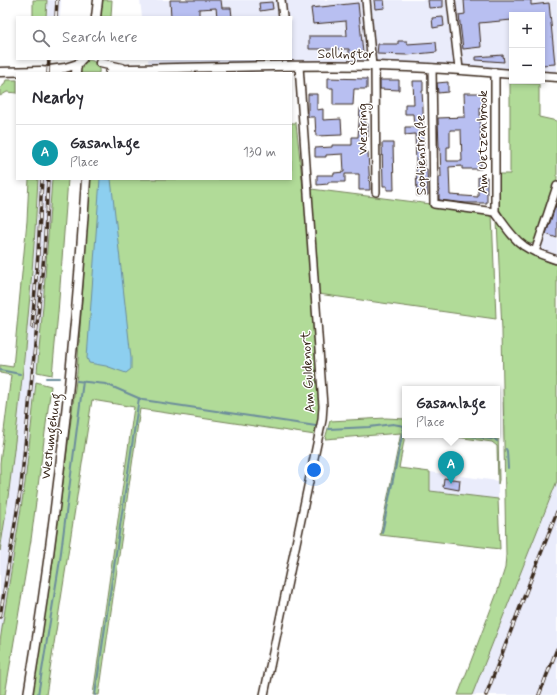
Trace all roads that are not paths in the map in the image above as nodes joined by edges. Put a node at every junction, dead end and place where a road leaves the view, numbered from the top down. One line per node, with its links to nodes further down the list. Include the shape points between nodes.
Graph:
1 (98, 0): 5 (main road)
2 (281, 0): 6 (street)
3 (366, 0): 11 (street, Westring)
4 (451, 0): 14 (street)
5 (96, 16)
6 (283, 16)
7 (99, 60): 13 (main road, Sollingtor, via 107,65); 19 (main road)
8 (80, 61): 15 (main road, via 65,68); 18 (main road)
9 (288, 62): 10 (main road, Sollingtor); 13 (main road, Sollingtor)
10 (299, 66): 11 (main road, Sollingtor); 32 (street, Am Guldenort, via 323,406)
11 (373, 66): 12 (main road, Sollingtor); 27 (street, Westring)
12 (432, 68): 14 (main road, Sollingtor); 28 (street, Sophienstraße, via 434,204)
13 (131, 69): 20 (main road, Sollingtor)
14 (459, 69): 21 (main road, Sollingtor)
15 (41, 71): 16 (main road); 17 (main road)
16 (3, 72)
17 (50, 72)
18 (76, 72)
19 (102, 72)
20 (112, 72)
21 (495, 72): 22 (main road, Sollingtor); 28 (street, Am Uetzenbrook)
22 (509, 74)
23 (545, 76): 24 (main road)
24 (557, 77)
25 (86, 180): 31 (main road, Westumgehung, via 60,467)
26 (557, 186): 29 (street)
27 (376, 192)
28 (495, 212): 29 (street, via 513,236)
29 (534, 252): 30 (street)
30 (557, 260)
31 (28, 695)
32 (264, 695)

